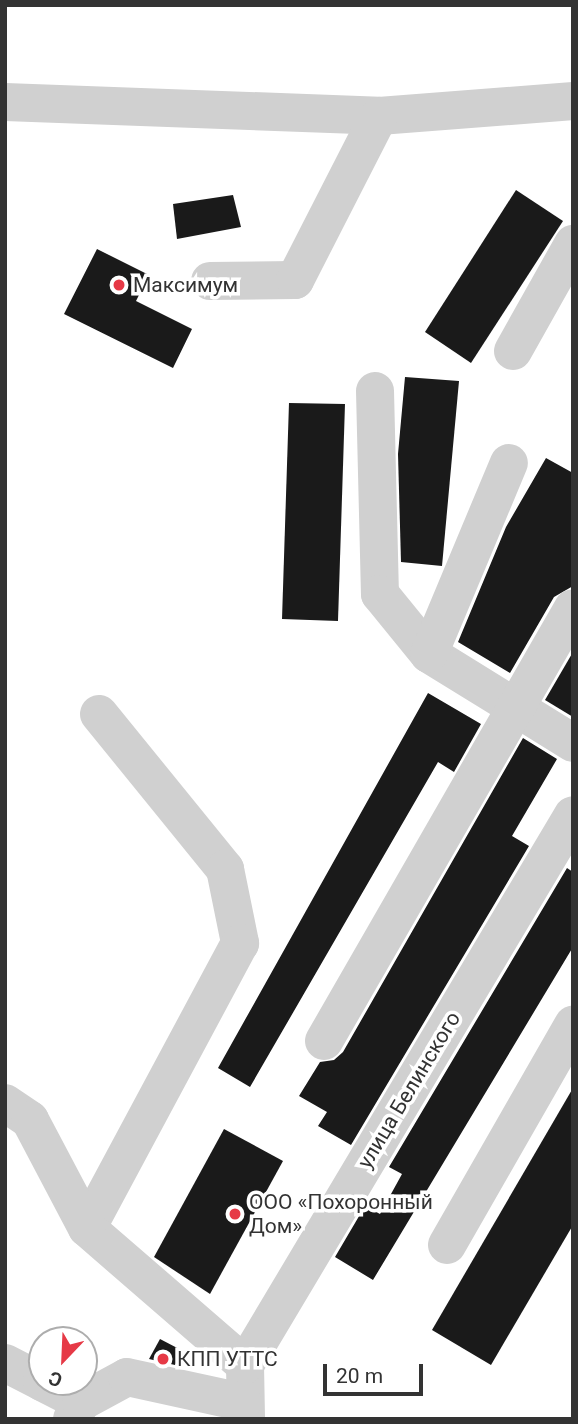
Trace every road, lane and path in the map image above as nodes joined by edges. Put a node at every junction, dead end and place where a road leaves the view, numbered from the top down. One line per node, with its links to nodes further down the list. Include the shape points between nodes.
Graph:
1 (573, 101): 3 (street)
2 (5, 102): 3 (street)
3 (379, 116): 5 (street, via 295,280)
4 (573, 244): 6 (street)
5 (211, 281)
6 (513, 351)
7 (374, 391): 10 (street, via 380,594)
8 (509, 463): 10 (street)
9 (573, 608): 11 (street)
10 (429, 654): 11 (street)
11 (513, 706): 13 (street); 16 (street)
12 (99, 714): 18 (street, via 225,869 240,943)
13 (573, 743)
14 (573, 815): 22 (street, улица Белинского)
15 (573, 1026): 19 (street)
16 (324, 1041)
17 (5, 1104): 18 (street, via 30,1121)
18 (87, 1228): 22 (street)
19 (447, 1245)
20 (5, 1363): 21 (street)
21 (28, 1375)
22 (244, 1395): 24 (street, via 127,1377)
23 (60, 1396): 24 (street)
24 (77, 1410)

